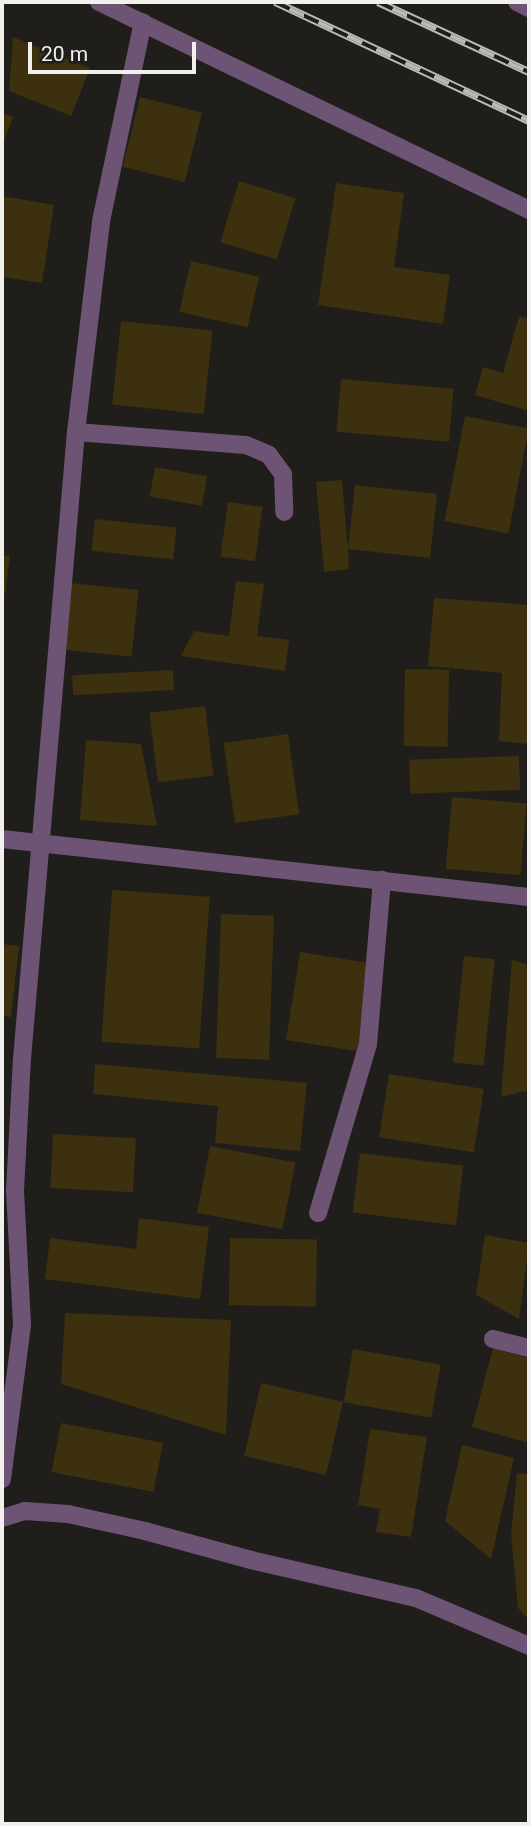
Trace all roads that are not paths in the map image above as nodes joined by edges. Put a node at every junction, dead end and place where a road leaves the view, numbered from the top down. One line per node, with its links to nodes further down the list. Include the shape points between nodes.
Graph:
1 (99, 2): 4 (street)
2 (517, 2): 3 (street)
3 (529, 8)
4 (143, 22): 5 (street); 6 (street, via 101,221)
5 (529, 210)
6 (76, 432): 7 (street, via 246,445 269,455 283,474); 9 (street)
7 (284, 512)
8 (2, 839): 9 (street)
9 (40, 843): 10 (street); 15 (street, via 15,1191 22,1324)
10 (382, 880): 11 (street); 12 (street, via 368,1044)
11 (529, 897)
12 (318, 1213)
13 (493, 1339): 14 (street)
14 (529, 1349)
15 (2, 1479)
16 (2, 1518): 17 (street, via 25,1511 68,1514 145,1531 416,1598)
17 (529, 1646)

